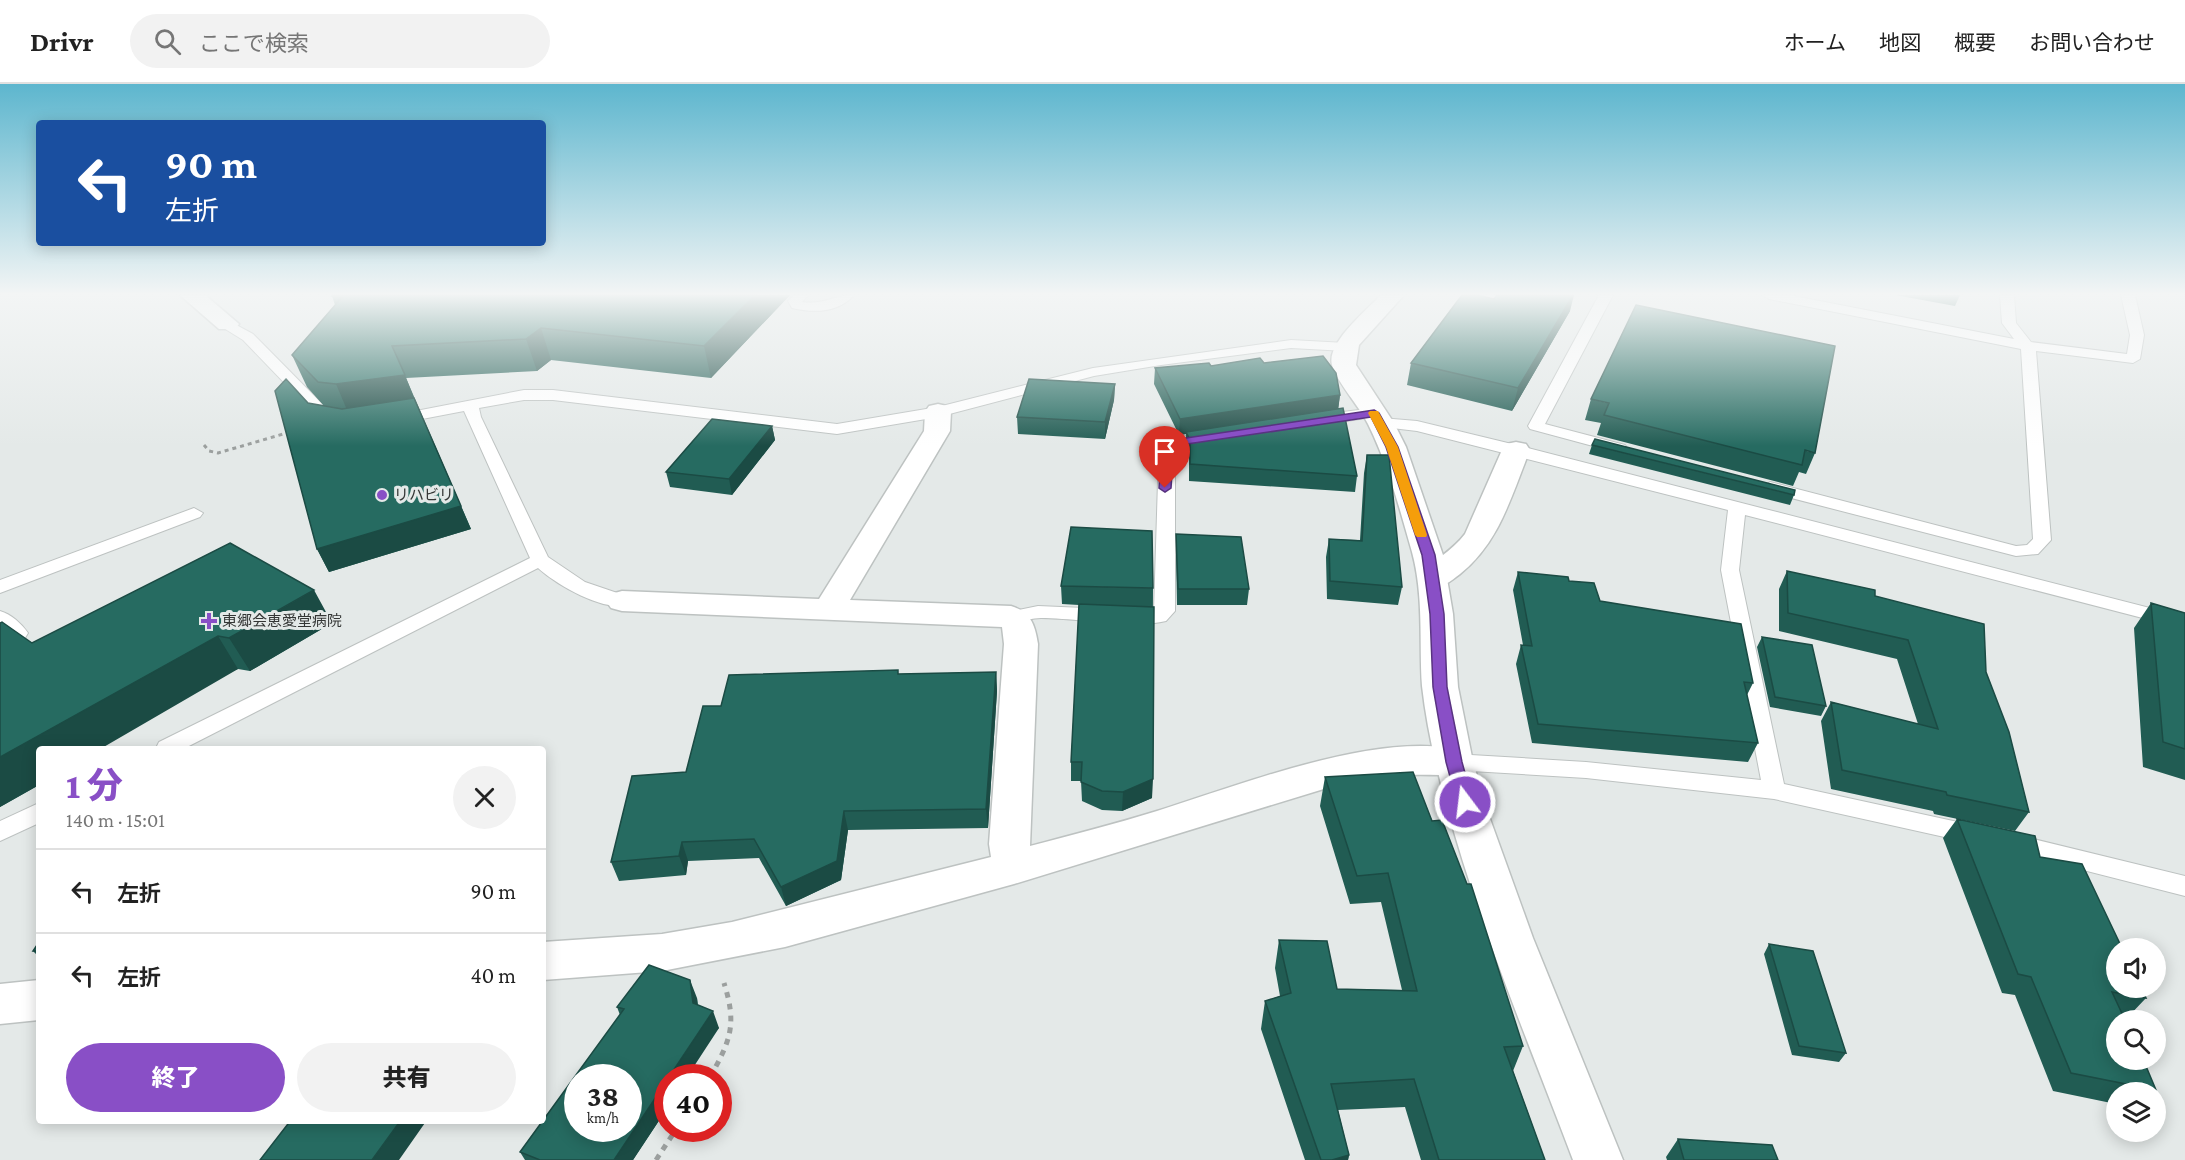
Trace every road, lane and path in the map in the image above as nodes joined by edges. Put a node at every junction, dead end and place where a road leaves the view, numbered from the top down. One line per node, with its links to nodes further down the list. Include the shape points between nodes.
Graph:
1 (255, 345): 13 (lane)
2 (1282, 345): 10 (lane, via 1093,372)
3 (1313, 345): 8 (lane)
4 (1579, 345): 18 (lane, via 1536,426)
5 (2023, 345): 7 (lane)
6 (2135, 345): 7 (lane, via 2133,359)
7 (2027, 346): 19 (lane, via 2042,540 2032,550 2016,551)
8 (1346, 347): 11 (street, via 1348,374)
9 (471, 405): 10 (lane, via 524,395 553,395 837,429); 12 (lane); 22 (lane, via 473,417)
10 (938, 412): 26 (street, via 938,431)
11 (1377, 418): 14 (lane); 17 (lane); 23 (street, via 1401,473)
12 (385, 420)
13 (334, 422): 16 (path, via 218,453)
14 (1305, 422)
15 (1225, 434): 27 (lane, via 1170,443 1167,449 1165,611 1159,617 1038,612)
16 (204, 446)
17 (1516, 450): 20 (lane); 23 (street, via 1480,535 1468,552)
18 (1639, 453)
19 (1754, 483)
20 (1737, 507): 28 (lane); 31 (lane, via 1730,570)
21 (194, 513): 24 (lane)
22 (540, 560): 25 (lane, via 556,575); 29 (lane)
23 (1434, 579): 30 (street, via 1440,687)
24 (0, 587)
25 (622, 601): 26 (street)
26 (831, 607): 27 (street)
27 (1011, 617): 34 (street, via 1018,625 1021,645 1009,844)
28 (2185, 623)
29 (171, 746)
30 (1454, 762): 31 (lane, via 1586,770); 34 (street, via 1417,759 1374,765 1270,789 1174,822); 43 (street, via 1511,938)
31 (1774, 790): 35 (lane, via 2045,849)
32 (36, 814): 33 (lane)
33 (0, 832)
34 (1014, 867): 36 (street, via 822,920)
35 (2185, 886)
36 (709, 945): 37 (street); 40 (path, via 734,1021 731,1039)
37 (546, 961)
38 (36, 1000): 39 (street)
39 (0, 1004)
40 (717, 1064)
41 (668, 1142): 42 (path)
42 (656, 1160)
43 (1598, 1160)

